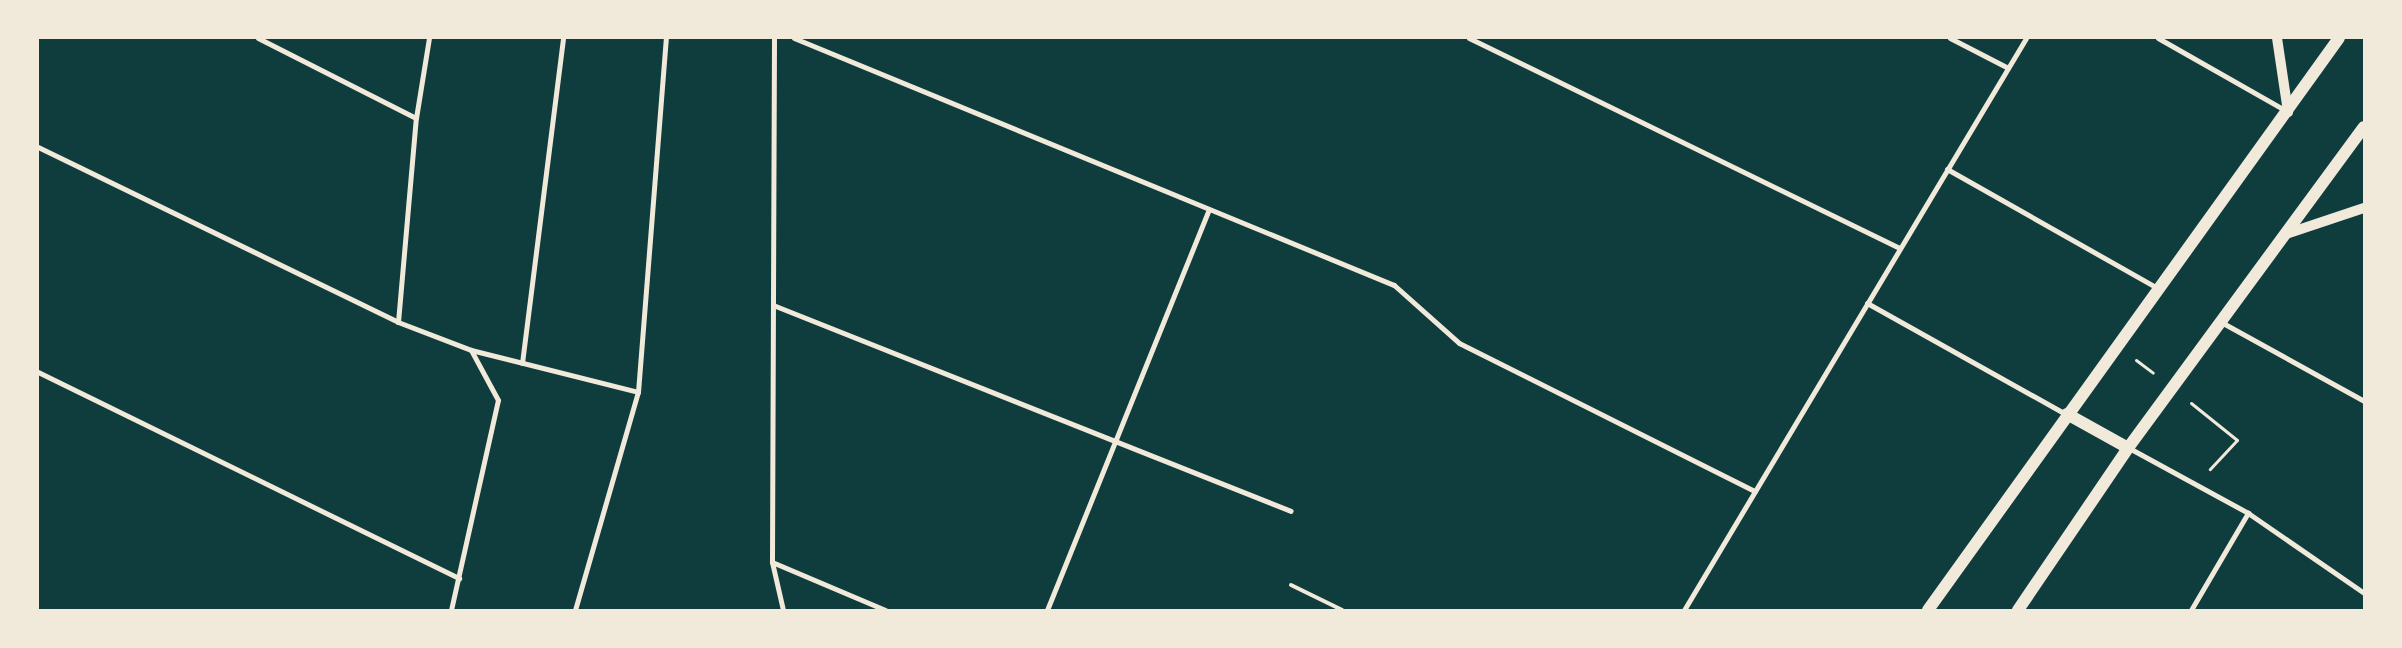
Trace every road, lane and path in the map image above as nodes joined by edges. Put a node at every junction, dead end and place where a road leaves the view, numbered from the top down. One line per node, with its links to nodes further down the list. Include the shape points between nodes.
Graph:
1 (258, 38): 15 (street)
2 (429, 38): 15 (street)
3 (563, 38): 30 (street)
4 (666, 38): 33 (street)
5 (774, 38): 25 (street)
6 (794, 38): 20 (street)
7 (1469, 38): 22 (street)
8 (1950, 38): 13 (street)
9 (2026, 38): 13 (street)
10 (2158, 38): 14 (street)
11 (2277, 38): 14 (main road)
12 (2339, 38): 14 (main road)
13 (2008, 68): 18 (street)
14 (2288, 112): 23 (main road)
15 (416, 118): 26 (street)
16 (2364, 127): 21 (main road)
17 (38, 147): 26 (street)
18 (1947, 169): 22 (street); 23 (street)
19 (2364, 208): 21 (main road)
20 (1209, 210): 36 (street); 39 (street, via 1394,285 1459,343)
21 (2286, 234): 27 (main road)
22 (1900, 248): 24 (street)
23 (2160, 290): 28 (main road)
24 (1867, 303): 35 (street); 39 (street)
25 (773, 306): 36 (street); 42 (street)
26 (398, 322): 29 (street)
27 (2221, 322): 32 (main road); 34 (street)
28 (2117, 346): 32 (path); 35 (main road)
29 (471, 350): 30 (street); 43 (street, via 498,400)
30 (522, 363): 33 (street)
31 (38, 372): 43 (street)
32 (2173, 388): 37 (main road); 38 (path, via 2237,440)
33 (638, 392): 47 (street)
34 (2364, 401)
35 (2067, 414): 37 (main road); 53 (main road)
36 (1116, 442): 40 (street); 50 (street)
37 (2128, 448): 38 (street); 54 (main road)
38 (2196, 485): 41 (street)
39 (1755, 491): 52 (street)
40 (1291, 511)
41 (2248, 513): 45 (street); 55 (street)
42 (772, 562): 48 (street); 49 (street)
43 (459, 578): 46 (street)
44 (1291, 585): 51 (lane)
45 (2364, 593)
46 (451, 610)
47 (574, 610)
48 (783, 610)
49 (885, 610)
50 (1047, 610)
51 (1342, 610)
52 (1684, 610)
53 (1928, 610)
54 (2018, 610)
55 (2191, 610)

